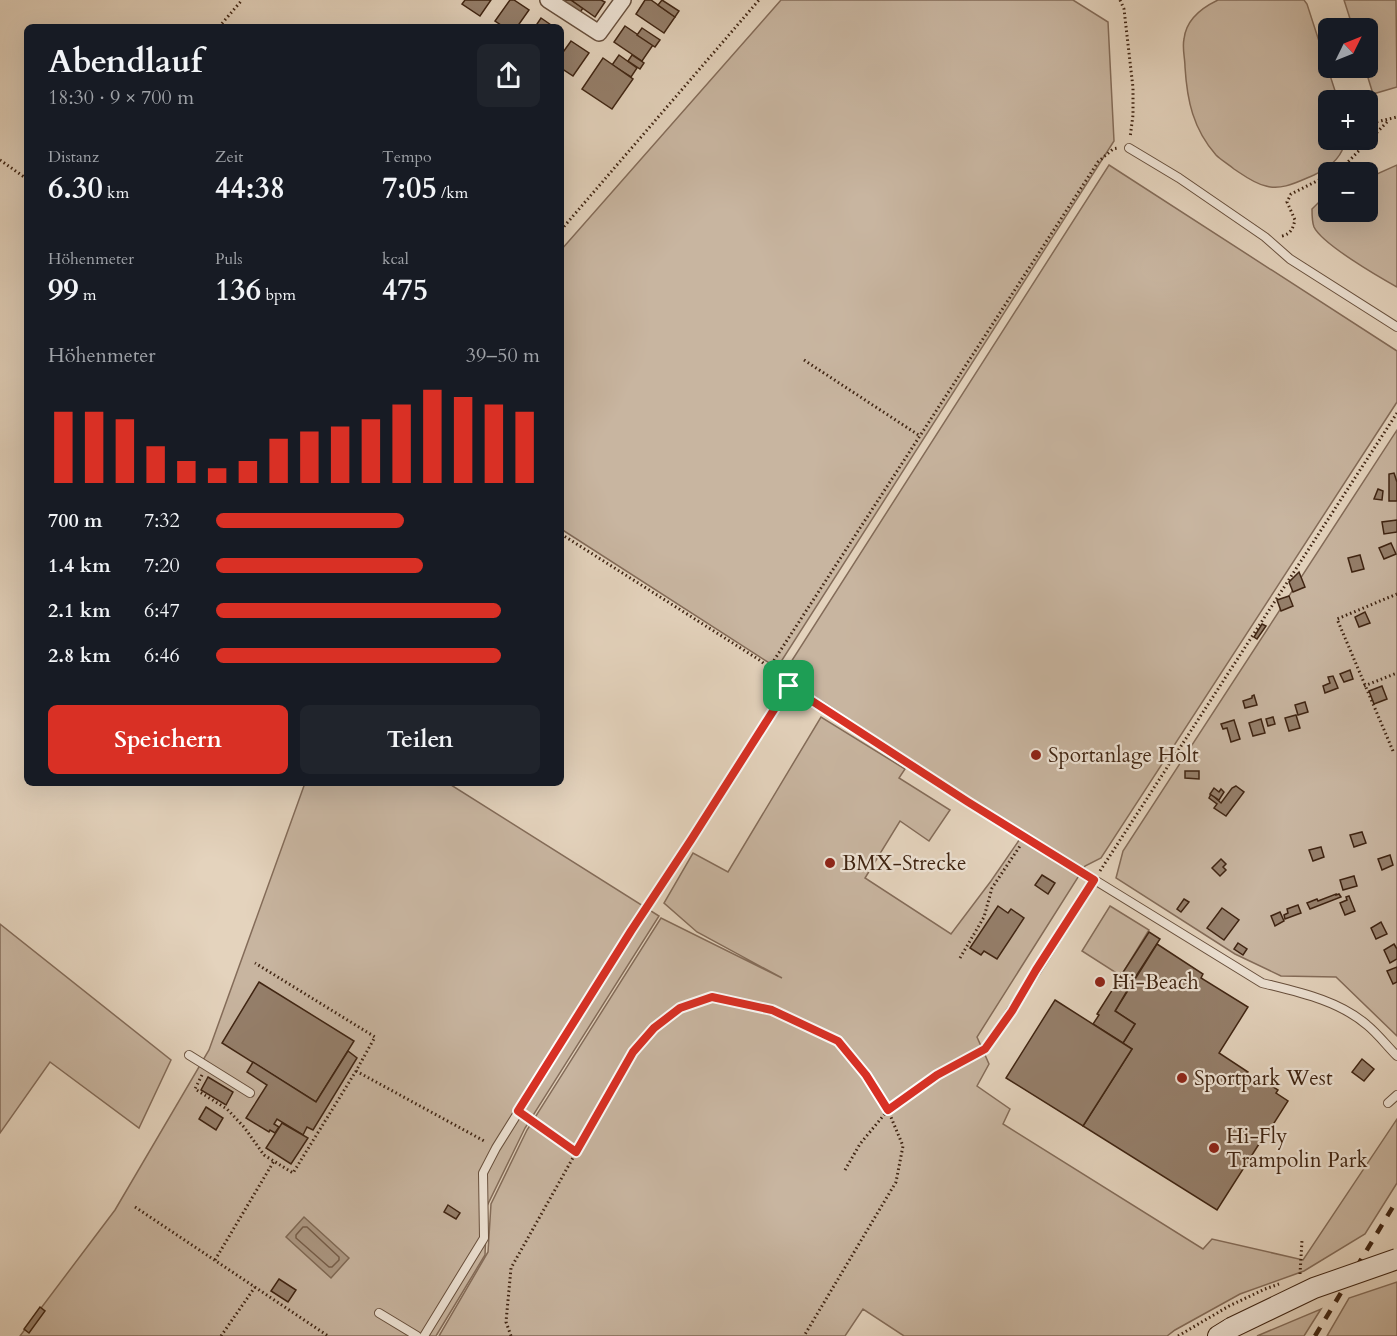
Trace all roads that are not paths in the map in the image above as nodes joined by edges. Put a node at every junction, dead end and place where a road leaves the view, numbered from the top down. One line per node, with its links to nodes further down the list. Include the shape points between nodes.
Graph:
1 (548, 0): 2 (street, via 599,33)
2 (622, 0)
3 (1129, 148): 4 (lane)
4 (1397, 327)
5 (1094, 880): 6 (lane); 8 (lane, via 1262,983 1313,996 1357,1017); 16 (lane, via 789,686 496,1148 483,1173 484,1238)
6 (985, 1049)
7 (189, 1055): 9 (lane)
8 (1397, 1056)
9 (250, 1093)
10 (1397, 1095): 11 (lane)
11 (1388, 1103)
12 (1397, 1259): 14 (main road, bridge, via 1314,1288)
13 (379, 1313): 15 (lane)
14 (1225, 1332)
15 (417, 1336)
16 (424, 1336)

